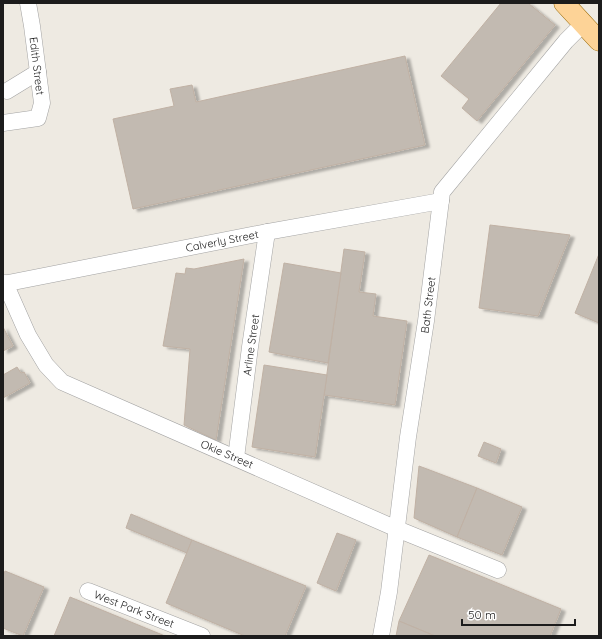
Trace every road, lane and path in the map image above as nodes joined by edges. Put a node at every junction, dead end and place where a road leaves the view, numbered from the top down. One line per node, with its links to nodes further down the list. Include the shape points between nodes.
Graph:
1 (28, 3): 5 (street, Edith Street)
2 (564, 3): 3 (main road)
3 (583, 24): 4 (main road); 8 (street, Bath Street, via 566,41 442,192)
4 (599, 41)
5 (38, 72): 6 (street); 7 (street, Edith Street, via 42,103 38,118)
6 (7, 91)
7 (3, 123)
8 (441, 201): 9 (street, Calverly Street); 12 (street, Bath Street)
9 (267, 232): 10 (street, Calverly Street); 11 (street, Arline Street)
10 (4, 284): 11 (street, Okie Street, via 46,365 62,382)
11 (236, 458): 12 (street, Okie Street)
12 (397, 529): 13 (street, Okie Street); 16 (street, Bath Street)
13 (498, 570)
14 (88, 591): 15 (street, West Park Street)
15 (202, 636)
16 (381, 636)

